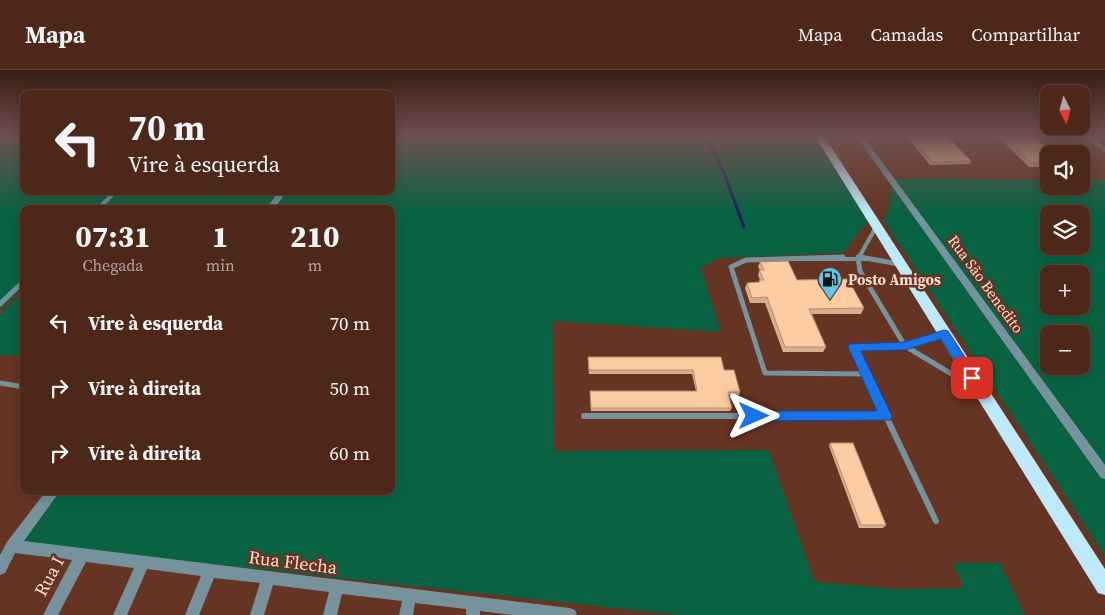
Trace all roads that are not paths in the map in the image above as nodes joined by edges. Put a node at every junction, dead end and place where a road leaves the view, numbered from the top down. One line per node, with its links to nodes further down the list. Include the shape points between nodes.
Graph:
1 (835, 161): 5 (highway)
2 (878, 161): 18 (street, Rua São Benedito)
3 (112, 195): 4 (lane)
4 (102, 205)
5 (877, 226): 6 (lane); 7 (highway)
6 (858, 257): 7 (lane); 11 (lane, via 860,272); 12 (lane, via 746,260 730,267 765,373)
7 (900, 264): 10 (highway)
8 (20, 285): 9 (lane)
9 (0, 304)
10 (944, 334): 11 (lane); 15 (highway)
11 (905, 346): 12 (lane, via 853,347); 15 (lane)
12 (866, 374): 17 (lane)
13 (0, 383): 14 (lane)
14 (20, 386)
15 (981, 392): 28 (highway)
16 (584, 416): 17 (lane)
17 (886, 416): 20 (lane)
18 (1105, 474)
19 (51, 495): 21 (street)
20 (936, 521)
21 (12, 546): 22 (street, Rua Flecha); 24 (street)
22 (82, 555): 23 (street, Rua Flecha); 32 (street, Rua I)
23 (143, 562): 25 (street, Rua Flecha); 33 (street)
24 (0, 568)
25 (210, 570): 26 (street, Rua Flecha); 34 (street)
26 (268, 578): 27 (street, Rua Flecha); 35 (street)
27 (336, 586): 29 (street, Rua Flecha); 36 (street)
28 (1105, 586)
29 (410, 595): 30 (street, Rua Flecha); 37 (street)
30 (473, 609): 31 (street, Rua Flecha)
31 (539, 613): 38 (street, Rua Flecha)
32 (50, 615)
33 (120, 615)
34 (192, 615)
35 (257, 615)
36 (330, 615)
37 (406, 615)
38 (570, 615)

